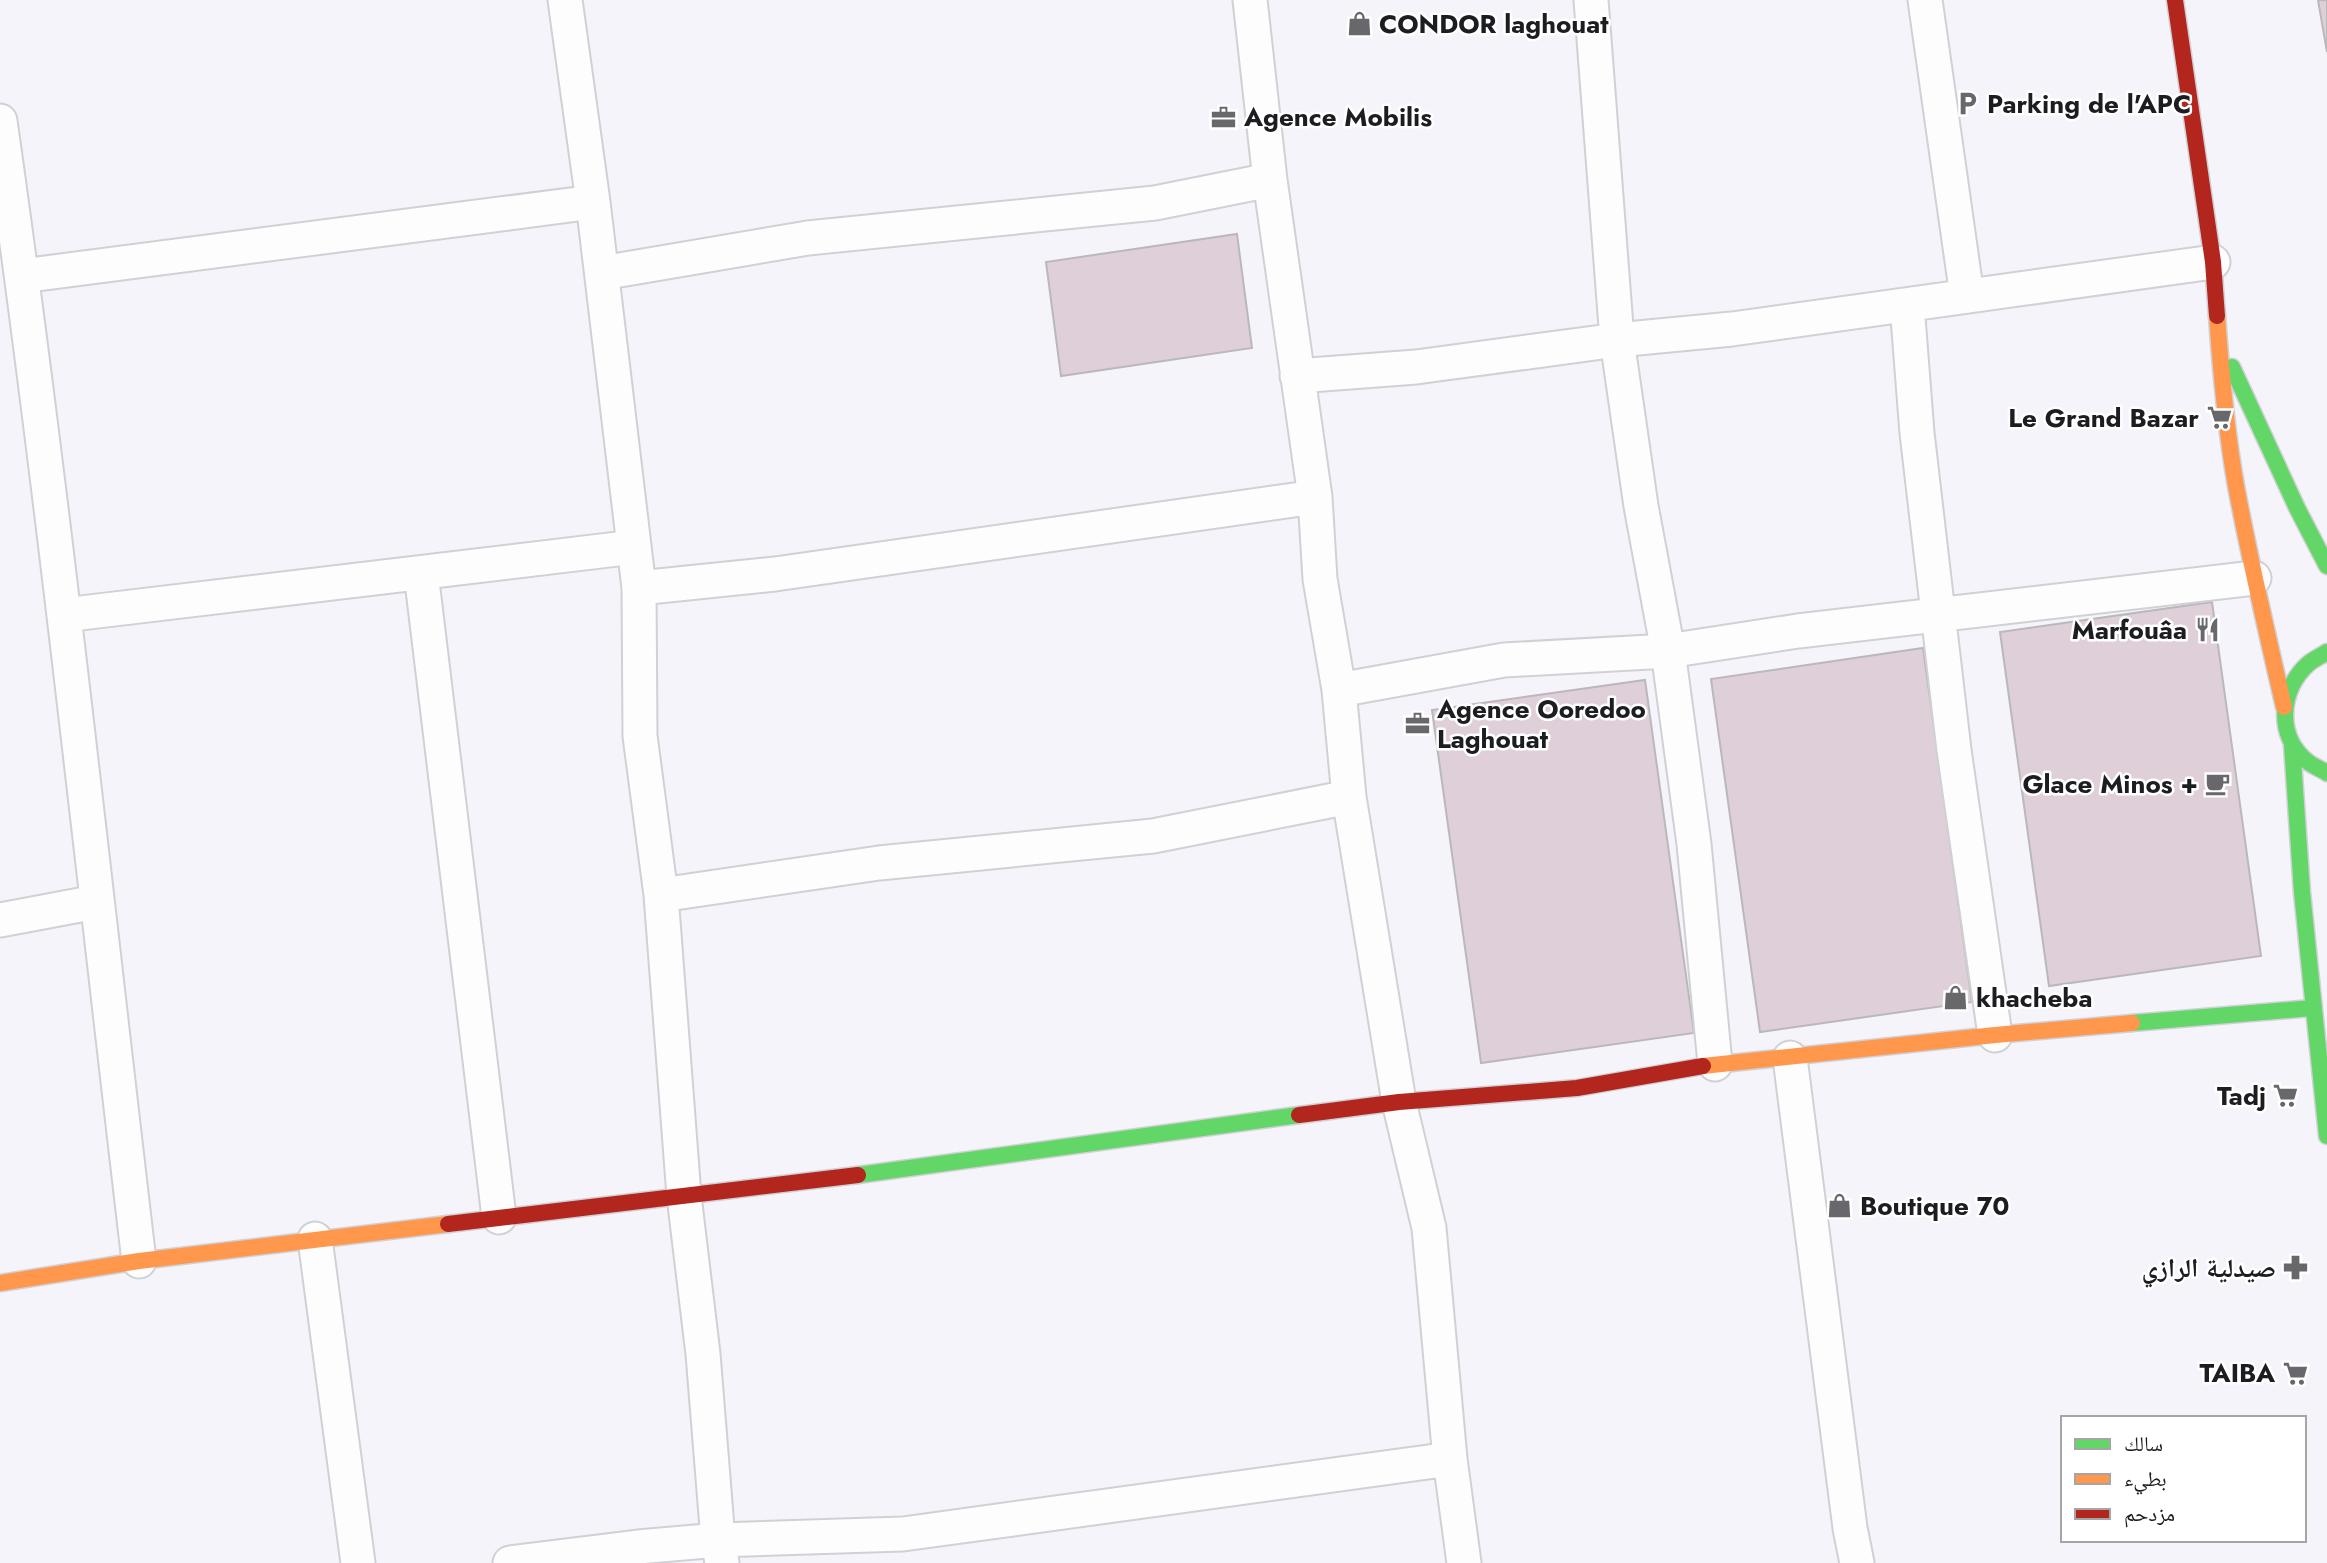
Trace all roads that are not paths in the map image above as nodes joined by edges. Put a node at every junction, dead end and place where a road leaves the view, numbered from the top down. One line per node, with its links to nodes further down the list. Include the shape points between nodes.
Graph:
1 (565, 0): 8 (street)
2 (1250, 0): 7 (street)
3 (1591, 0): 15 (street)
4 (1925, 0): 12 (street)
5 (2175, 0): 9 (street)
6 (0, 121): 11 (street)
7 (1270, 180): 10 (street, via 1155,203 808,238); 16 (street)
8 (593, 202): 10 (street); 11 (street)
9 (2213, 262): 12 (street); 14 (street)
10 (602, 273): 20 (street)
11 (22, 276): 25 (street)
12 (1968, 296): 13 (street)
13 (1907, 305): 15 (street); 26 (street)
14 (2219, 336): 18 (street); 23 (street, via 2223,393)
15 (1617, 340): 16 (street, via 1416,367); 27 (street)
16 (1297, 376): 17 (street)
17 (1315, 497): 24 (street, via 775,574); 29 (street, via 1320,579)
18 (2297, 508): 19 (street); 21 (street)
19 (2317, 517)
20 (634, 547): 22 (street); 24 (street)
21 (2327, 566)
22 (421, 573): 25 (street); 44 (street)
23 (2254, 578): 26 (street); 30 (street)
24 (639, 588): 34 (street, via 639,736)
25 (64, 615): 35 (street)
26 (1938, 615): 27 (street); 38 (street)
27 (1668, 651): 29 (street, via 1504,660); 40 (street, via 1694,844)
28 (2327, 652): 30 (street, via 2299,672)
29 (1339, 690): 33 (street)
30 (2284, 707): 31 (street)
31 (2292, 746): 32 (street, via 2306,762); 37 (street)
32 (2327, 773)
33 (1349, 797): 34 (street, via 1153,836 879,863); 41 (street)
34 (661, 895): 43 (street)
35 (96, 902): 36 (street); 46 (street)
36 (0, 919)
37 (2312, 1008): 38 (street); 42 (street)
38 (1995, 1035): 39 (street)
39 (1790, 1058): 40 (street); 53 (street)
40 (1715, 1064): 41 (street, via 1577,1088)
41 (1399, 1102): 43 (street); 48 (street, via 1429,1228)
42 (2327, 1136)
43 (684, 1196): 44 (street); 49 (street)
44 (499, 1217): 45 (street)
45 (315, 1239): 46 (street); 50 (street)
46 (139, 1261): 47 (street)
47 (0, 1283)
48 (1450, 1459): 49 (street, via 903,1534); 52 (street)
49 (720, 1552): 51 (street, via 638,1547)
50 (358, 1563)
51 (510, 1563)
52 (1464, 1563)
53 (1857, 1563)

